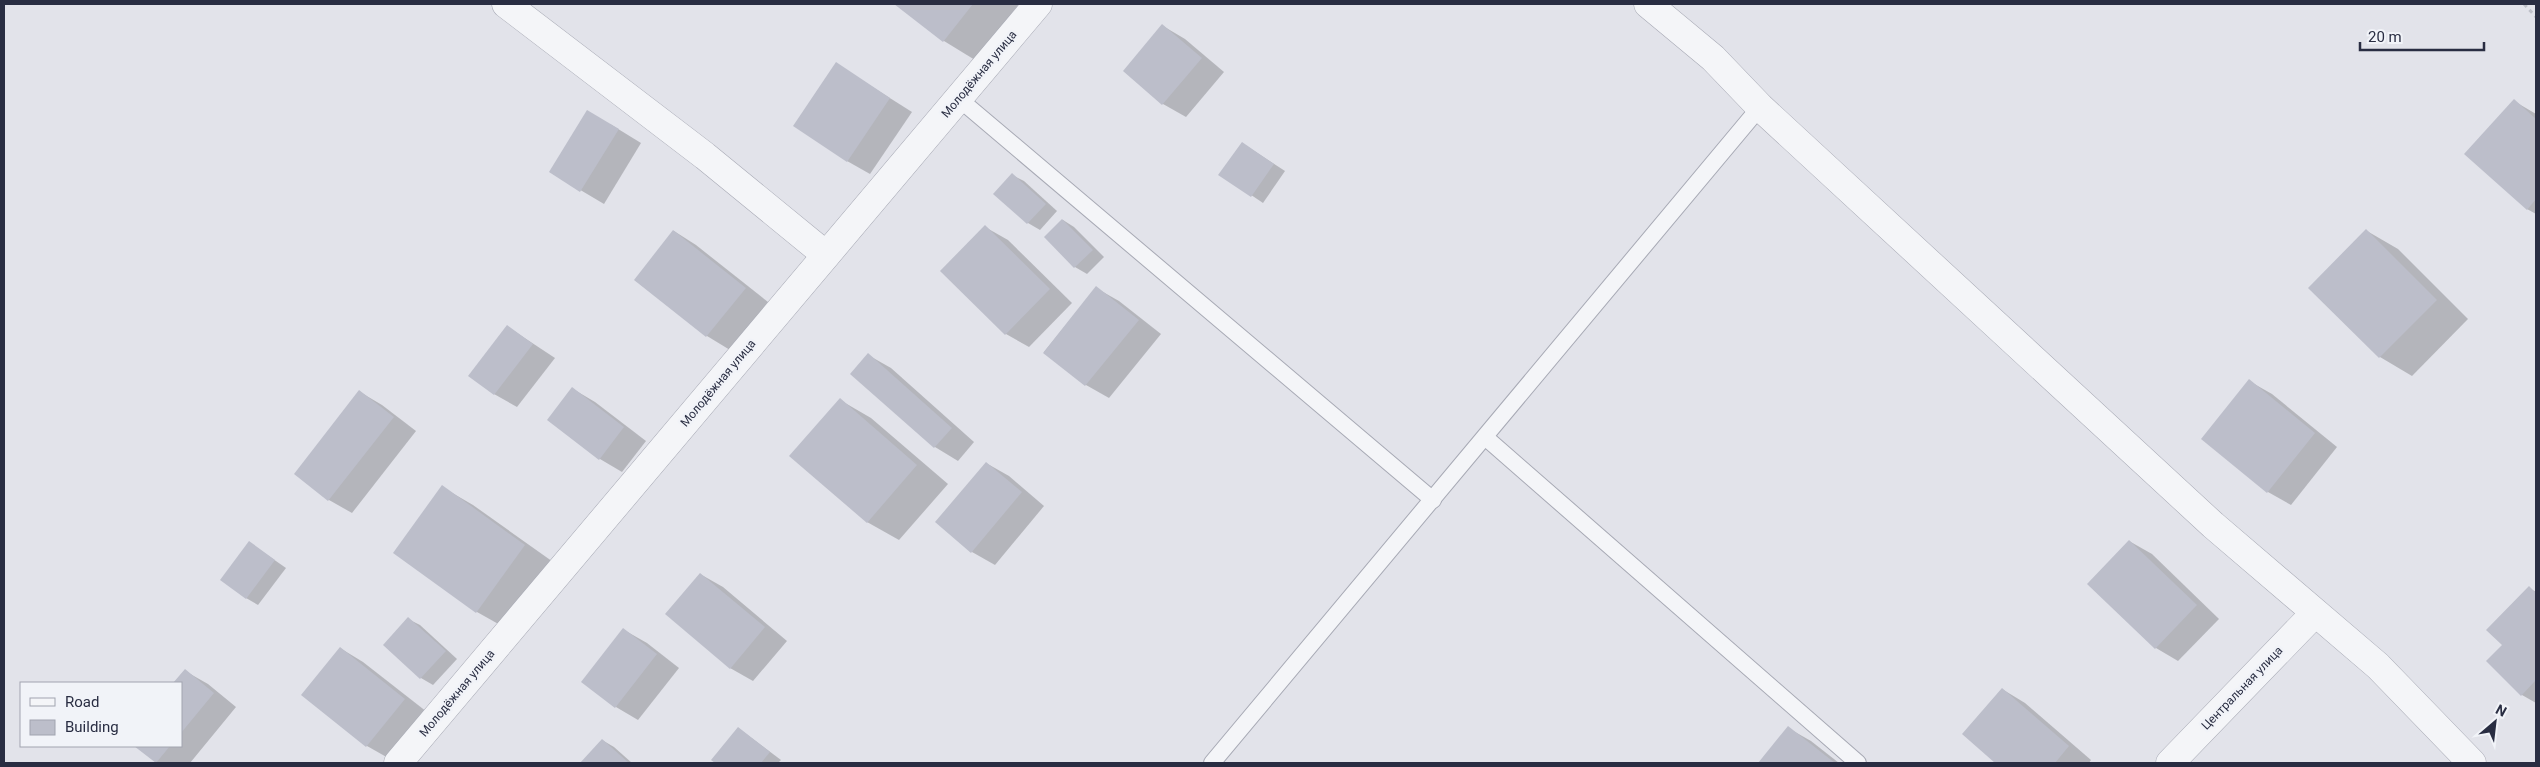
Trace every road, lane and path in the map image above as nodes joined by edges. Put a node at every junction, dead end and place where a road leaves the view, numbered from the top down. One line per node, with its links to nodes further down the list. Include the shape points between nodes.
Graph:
1 (506, 4): 8 (street, via 705,156)
2 (1038, 4): 6 (street, Молодёжная улица)
3 (1648, 4): 7 (street, via 1712,58)
4 (2524, 4): 5 (path)
5 (2536, 17)
6 (958, 98): 8 (street, Молодёжная улица); 10 (lane)
7 (1760, 107): 9 (lane); 11 (street, via 2213,526)
8 (826, 255): 12 (street, Молодёжная улица)
9 (1485, 437): 10 (lane); 14 (lane)
10 (1433, 500): 13 (lane)
11 (2315, 613): 15 (street, Центральная улица); 16 (street, via 2378,666)
12 (398, 763)
13 (1212, 763)
14 (1858, 763)
15 (2170, 763)
16 (2472, 763)

